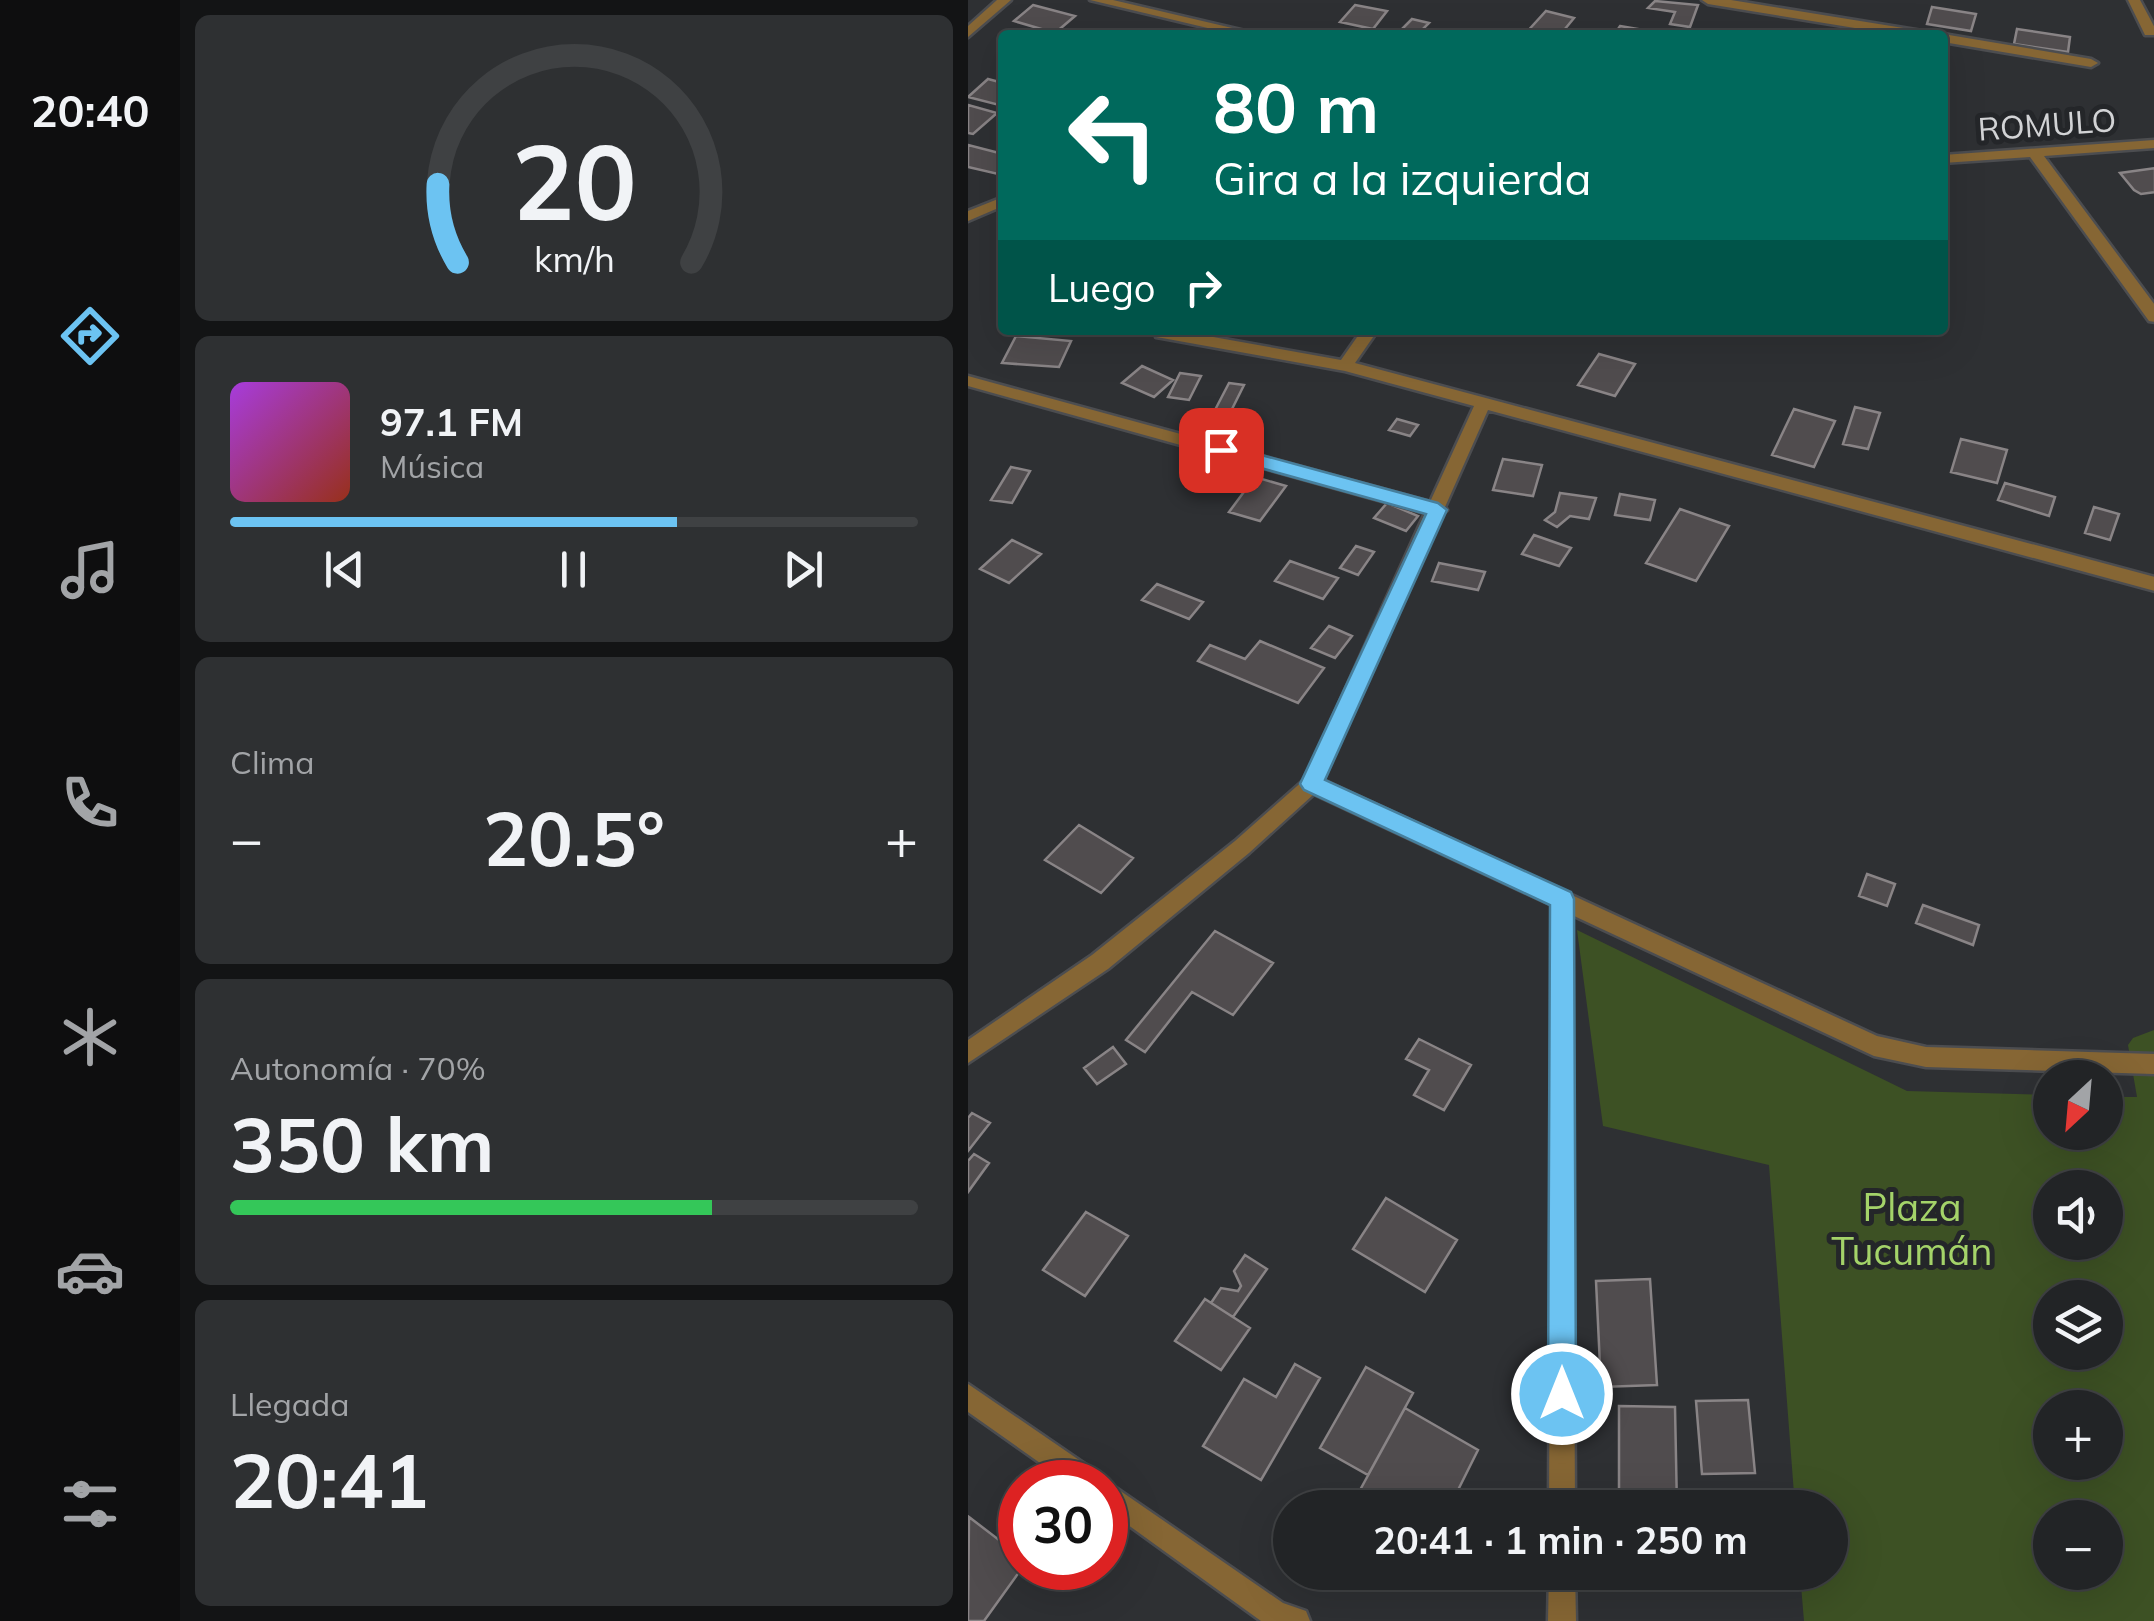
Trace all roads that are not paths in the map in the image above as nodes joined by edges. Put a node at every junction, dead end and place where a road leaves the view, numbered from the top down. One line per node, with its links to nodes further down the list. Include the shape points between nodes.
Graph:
1 (1005, 0): 8 (street)
2 (1096, 0): 5 (street)
3 (1708, 0): 6 (street)
4 (2134, 0): 7 (street)
5 (1232, 30)
6 (1891, 30)
7 (2150, 32)
8 (968, 34)
9 (1948, 39): 10 (street)
10 (2091, 62)
11 (2154, 144): 12 (street, ROMULO)
12 (2036, 155): 13 (street, ROMULO); 16 (street)
13 (1948, 159)
14 (998, 202): 15 (street)
15 (968, 216)
16 (2154, 317)
17 (1173, 335): 19 (street)
18 (1367, 335): 19 (street)
19 (1345, 366): 21 (street)
20 (968, 380): 22 (street)
21 (1484, 402): 22 (street); 23 (street)
22 (1438, 510): 24 (street)
23 (2154, 584)
24 (1312, 784): 25 (street); 26 (street, via 1100,962)
25 (1562, 899): 27 (street, via 1874,1046 1926,1057); 30 (street)
26 (968, 1053)
27 (2154, 1064)
28 (968, 1397): 29 (street)
29 (1058, 1460)
30 (1562, 1490)
31 (1128, 1510): 33 (street, via 1276,1615)
32 (1562, 1590): 34 (street)
33 (1296, 1621)
34 (1562, 1621)

